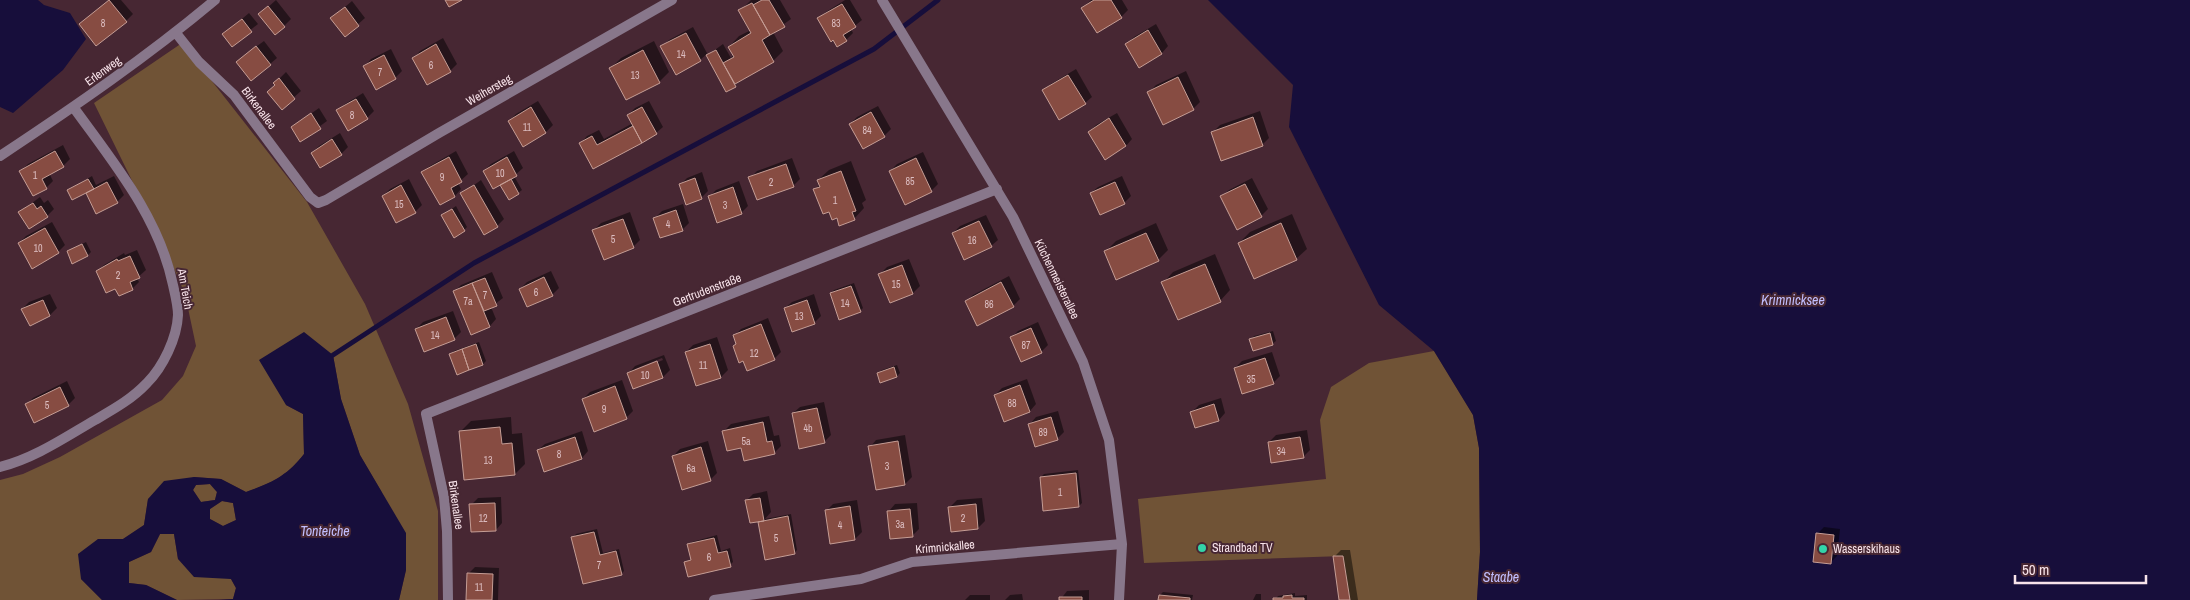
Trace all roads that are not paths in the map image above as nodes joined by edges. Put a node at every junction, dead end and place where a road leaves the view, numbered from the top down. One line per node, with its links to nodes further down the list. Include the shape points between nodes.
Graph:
1 (215, 0): 4 (street, Erlenweg)
2 (672, 0): 8 (street, Weihersteg)
3 (884, 4): 7 (street, Küchenmeisterallee)
4 (176, 33): 5 (street, Erlenweg); 8 (street, Birkenallee, via 199,62 234,95 310,197)
5 (74, 108): 6 (street, Erlenweg); 10 (street, Am Teich, via 113,162 160,241 178,315 170,346 160,367 125,403 29,458)
6 (0, 156)
7 (997, 189): 9 (street, Gertrudenstraße); 11 (street, Küchenmeisterallee, via 1083,362 1109,440)
8 (318, 202)
9 (426, 414): 12 (street, Birkenallee, via 444,497)
10 (0, 467)
11 (1122, 544): 13 (street, Krimnickallee, via 912,562 862,579); 14 (street, Küchenmeisterallee)
12 (448, 600)
13 (714, 600)
14 (1120, 600)

